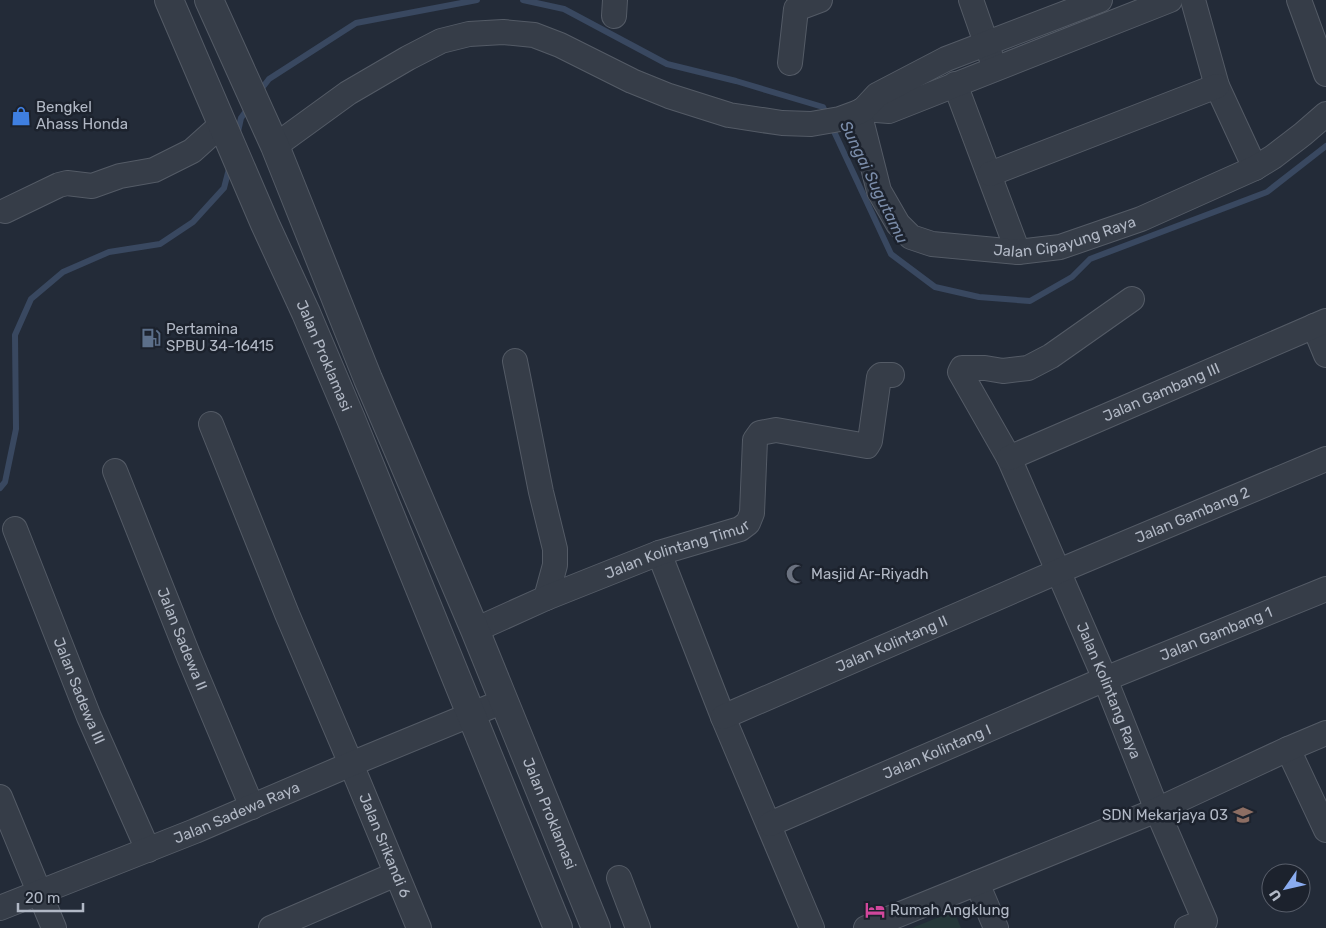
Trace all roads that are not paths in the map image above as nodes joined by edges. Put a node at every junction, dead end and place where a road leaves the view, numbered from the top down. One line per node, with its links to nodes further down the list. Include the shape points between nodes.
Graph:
1 (169, 0): 18 (street, Jalan Proklamasi)
2 (209, 0): 19 (street, Jalan Proklamasi)
3 (820, 0): 9 (street)
4 (971, 0): 10 (street)
5 (1170, 0): 12 (street)
6 (1193, 0): 15 (street)
7 (1299, 0): 13 (street)
8 (1093, 1): 10 (street)
9 (796, 5): 11 (street)
10 (986, 44): 12 (street); 16 (street, via 946,59 876,95)
11 (790, 63)
12 (996, 68): 14 (street)
13 (1326, 74)
14 (955, 84): 16 (street, via 889,110); 21 (street)
15 (1217, 86): 20 (street); 21 (street)
16 (854, 114): 19 (street, via 811,124 729,115 632,81 534,35 503,32 441,40); 23 (street, Jalan Cipayung Raya, via 879,191 898,224 911,237 932,244)
17 (1326, 114): 20 (street, Jalan Cipayung Raya, via 1304,134)
18 (223, 127): 22 (street, via 192,151 154,170 120,176 92,186 59,185); 41 (street, Jalan Proklamasi, via 329,366)
19 (271, 139): 38 (street, Jalan Proklamasi, via 368,379)
20 (1255, 168): 23 (street, Jalan Cipayung Raya, via 1140,219 1060,246)
21 (990, 174): 23 (street)
22 (4, 211)
23 (1018, 252)
24 (1132, 299): 30 (street, Jalan Kolintang Raya, via 1051,356 1028,368 960,370)
25 (1320, 323): 26 (street); 30 (street, Jalan Gambang III)
26 (1326, 355)
27 (515, 361): 37 (street, via 555,549 555,565)
28 (892, 375): 34 (street, Jalan Kolintang Timur, via 879,377 870,441 865,446 776,430 760,433 755,440 752,513 748,523 740,529)
29 (211, 424): 45 (street, Jalan Srikandi 6)
30 (1009, 458): 35 (street, Jalan Kolintang Raya)
31 (1326, 459): 35 (street, Jalan Gambang 2)
32 (115, 471): 47 (street, Jalan Sadewa II)
33 (15, 529): 51 (street, Jalan Sadewa III, via 90,717)
34 (659, 553): 37 (street, Jalan Kolintang Timur); 42 (street)
35 (1059, 571): 39 (street, Jalan Kolintang Raya); 42 (street, Jalan Kolintang II)
36 (1326, 589): 39 (street, Jalan Gambang 1)
37 (546, 598): 38 (street, Jalan Kolintang Timur)
38 (476, 630): 40 (street, Jalan Proklamasi)
39 (1105, 679): 48 (street, Jalan Kolintang Raya); 49 (street, Jalan Kolintang I)
40 (504, 701): 41 (street); 61 (street, Jalan Proklamasi)
41 (471, 714): 45 (street, Jalan Sadewa Raya); 60 (street, Jalan Proklamasi)
42 (723, 717): 49 (street)
43 (1326, 733): 44 (street)
44 (1288, 748): 48 (street); 50 (street)
45 (351, 764): 47 (street, Jalan Sadewa Raya); 52 (street, Jalan Srikandi 6)
46 (0, 797): 55 (street)
47 (252, 807): 51 (street, Jalan Sadewa Raya)
48 (1157, 810): 54 (street); 66 (street, Jalan Kolintang Raya, via 1205,921)
49 (770, 824): 63 (street)
50 (1326, 830)
51 (148, 850): 55 (street, Jalan Sadewa Raya)
52 (396, 874): 58 (street); 59 (street, Jalan Srikandi 6)
53 (619, 878): 62 (street)
54 (977, 882): 64 (street); 65 (street)
55 (40, 892): 56 (street, Jalan Sadewa Raya); 57 (street)
56 (0, 908)
57 (54, 928)
58 (271, 928)
59 (419, 928)
60 (558, 928)
61 (596, 928)
62 (638, 928)
63 (812, 928)
64 (866, 928)
65 (996, 928)
66 (1187, 928)

